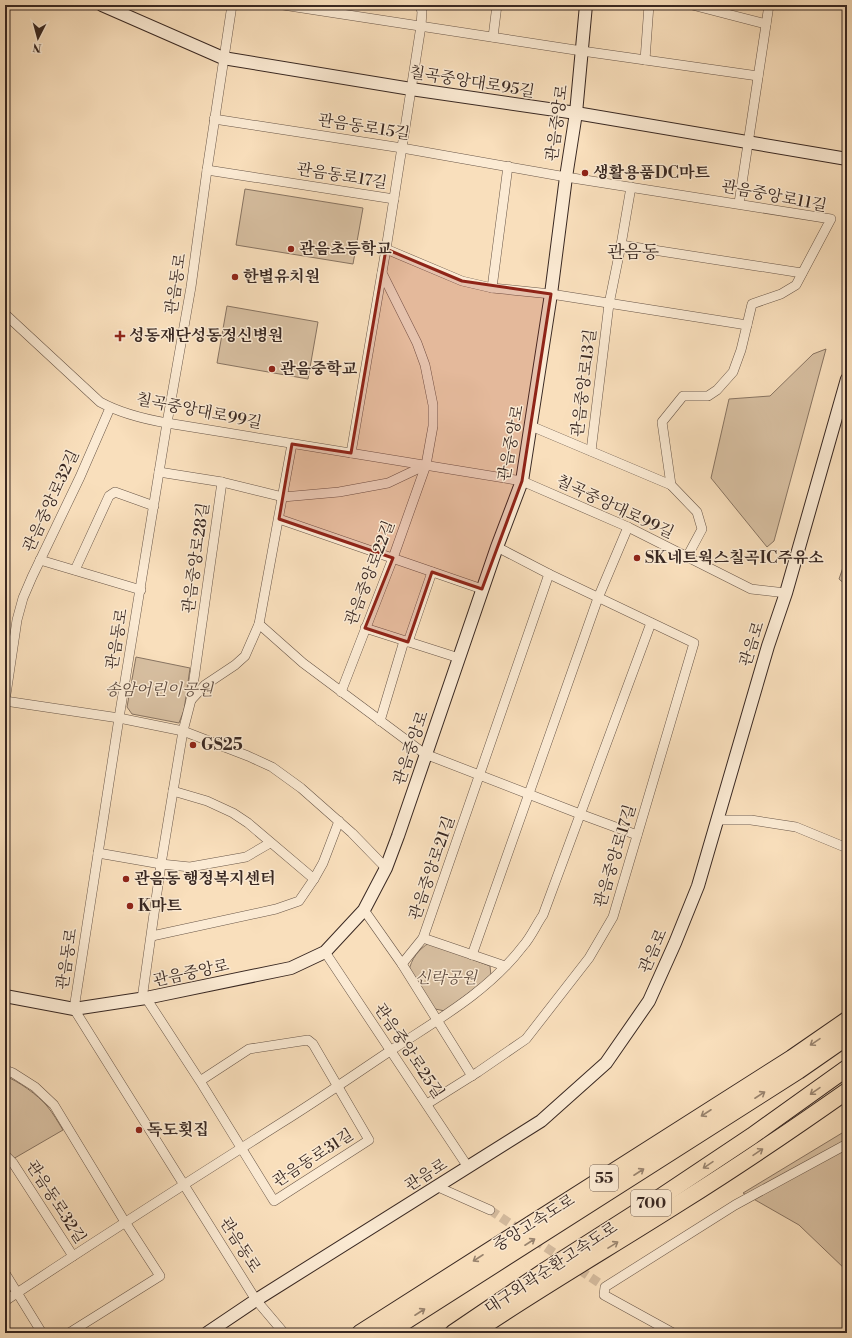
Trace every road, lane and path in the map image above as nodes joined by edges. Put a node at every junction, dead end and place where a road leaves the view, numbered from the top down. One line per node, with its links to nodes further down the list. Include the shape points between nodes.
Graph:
1 (102, 5): 15 (main road, 칠곡중앙대로95길)
2 (232, 5): 15 (street, 관음동로)
3 (283, 5): 10 (street)
4 (418, 5): 12 (street, via 422,11)
5 (497, 5): 13 (street)
6 (586, 5): 14 (main road, 관음중앙로)
7 (649, 5): 16 (street)
8 (692, 5): 11 (street)
9 (768, 5): 11 (street)
10 (296, 6): 12 (street)
11 (766, 24): 17 (street)
12 (421, 26): 13 (street); 18 (street)
13 (494, 37): 14 (street)
14 (582, 51): 16 (street); 19 (main road, 관음중앙로)
15 (223, 58): 18 (main road, 칠곡중앙대로95길); 20 (street, 관음동로)
16 (645, 60): 17 (street)
17 (758, 76): 21 (street)
18 (411, 89): 19 (main road, 칠곡중앙대로95길); 22 (street)
19 (576, 114): 21 (main road, 칠곡중앙대로95길); 26 (main road, 관음중앙로)
20 (214, 119): 22 (street, 관음동로15길); 25 (street, 관음동로)
21 (748, 142): 23 (main road, 칠곡중앙대로95길); 29 (street)
22 (402, 148): 24 (street, 관음동로15길); 28 (street)
23 (847, 159)
24 (508, 166): 26 (street, 관음동로15길); 34 (street)
25 (207, 170): 28 (street, 관음동로17길); 41 (street, 관음동로, via 191,287)
26 (566, 177): 27 (street, 관음중앙로11길); 35 (main road, 관음중앙로)
27 (631, 187): 29 (street, 관음중앙로11길); 30 (street)
28 (394, 199): 31 (street, 관음동로17길)
29 (739, 203): 33 (street, 관음중앙로11길, via 831,219)
30 (621, 245): 33 (street); 36 (street)
31 (386, 249): 32 (street, 관음동로17길); 34 (street, via 462,281)
32 (382, 273): 45 (street); 46 (street, via 417,343 425,365 433,405 433,426)
33 (802, 273): 38 (street, 관음중앙로11길, via 796,285 781,294 752,304)
34 (492, 288): 35 (street)
35 (551, 294): 36 (street); 42 (main road, 관음중앙로)
36 (609, 304): 38 (street); 44 (street, 관음중앙로13길)
37 (5, 314): 40 (street, 칠곡중앙대로99길, via 100,402)
38 (747, 325): 50 (street, 관음중앙로11길, via 732,372 717,390 708,396 683,396 662,422)
39 (847, 379): 64 (main road, 관음로)
40 (110, 408): 41 (street, 칠곡중앙대로99길); 58 (street, 관음중앙로32길)
41 (167, 423): 43 (street, 칠곡중앙대로99길); 47 (street, 관음동로)
42 (531, 426): 44 (street); 48 (main road, 관음중앙로)
43 (292, 444): 45 (street, 칠곡중앙대로99길); 51 (street)
44 (591, 452): 50 (street, 관음중앙로13길)
45 (351, 453): 46 (street, 칠곡중앙대로99길)
46 (426, 465): 48 (street, 칠곡중앙대로99길); 51 (street, 관음중앙로28길, via 388,483 339,492); 57 (street, 관음중앙로22길)
47 (159, 472): 49 (street); 52 (street, 관음동로)
48 (522, 481): 54 (street, 칠곡중앙대로99길); 55 (main road, 관음중앙로)
49 (222, 482): 51 (street, 관음중앙로28길); 72 (street, 관음중앙로28길)
50 (670, 485): 56 (street, via 697,512 702,529)
51 (283, 497): 53 (street)
52 (154, 506): 59 (street, via 115,492 109,496); 62 (street, 관음동로)
53 (279, 519): 57 (street); 67 (street)
54 (628, 527): 56 (street, 칠곡중앙대로99길); 65 (street)
55 (497, 547): 61 (street, 관음중앙로17길); 63 (main road, 관음중앙로)
56 (687, 557): 64 (street, 칠곡중앙대로99길, via 751,589)
57 (393, 558): 60 (street); 68 (street, 관음중앙로22길)
58 (40, 560): 59 (street); 73 (street, 관음중앙로32길, via 23,598 17,620)
59 (75, 570): 62 (street)
60 (432, 572): 63 (street); 69 (street)
61 (549, 574): 65 (street, 관음중앙로17길); 78 (street)
62 (141, 590): 74 (street, 관음동로)
63 (482, 590): 70 (main road, 관음중앙로)
64 (786, 592): 82 (main road, 관음로)
65 (598, 598): 66 (street, 관음중앙로17길); 80 (street)
66 (651, 623): 81 (street); 84 (street, 관음중앙로17길, via 694,643)
67 (259, 624): 71 (street); 72 (street, via 245,656 206,685)
68 (365, 628): 69 (street); 71 (street, 관음중앙로22길)
69 (406, 641): 70 (street); 75 (street)
70 (459, 658): 77 (main road, 관음중앙로)
71 (341, 692): 75 (street)
72 (191, 700): 76 (street, 관음중앙로28길)
73 (5, 701): 74 (street)
74 (119, 718): 76 (street); 87 (street, 관음동로)
75 (380, 721): 77 (street)
76 (183, 731): 79 (street, 관음중앙로28길); 83 (street, via 272,767)
77 (425, 754): 78 (street); 89 (main road, 관음중앙로)
78 (479, 775): 80 (street); 93 (street, 관음중앙로21길)
79 (172, 791): 85 (street, via 207,801 233,813); 88 (street, 관음중앙로28길)
80 (530, 795): 81 (street); 95 (street)
81 (580, 814): 84 (street); 97 (street, via 543,915 524,946)
82 (717, 820): 86 (street, via 751,820 796,827); 115 (main road, 관음로, via 698,886 649,1000 606,1063 541,1121)
83 (339, 821): 89 (street); 90 (street)
84 (637, 835): 107 (street, 관음중앙로17길, via 613,917 590,958 526,1039)
85 (270, 843): 88 (street, via 246,857 190,867); 90 (street)
86 (847, 848)
87 (98, 853): 88 (street); 100 (street, 관음동로)
88 (161, 864): 92 (street, 관음중앙로28길)
89 (386, 868): 91 (main road, 관음중앙로)
90 (314, 879): 92 (street, via 299,901 276,909)
91 (364, 910): 94 (main road, 관음중앙로); 96 (street)
92 (152, 936): 99 (street, 관음중앙로28길)
93 (423, 938): 95 (street); 96 (street, 관음중앙로21길)
94 (325, 952): 99 (main road, 관음중앙로, via 291,968); 104 (street, 관음중앙로25길)
95 (472, 955): 97 (street)
96 (402, 964): 102 (street)
97 (505, 966): 102 (street, via 486,985)
98 (5, 996): 100 (main road, 관음중앙로)
99 (144, 999): 100 (main road, 관음중앙로); 108 (street, 관음중앙로)
100 (74, 1009): 116 (street, 관음동로)
101 (847, 1020): 129 (highway, 중앙고속도로 / 55, one-way to 129, via 759,1079)
102 (439, 1021): 104 (street); 107 (street)
103 (847, 1037): 130 (highway, 중앙고속도로 / 55, one-way to 103)
104 (391, 1051): 109 (street); 111 (street, 관음중앙로25길)
105 (847, 1068): 131 (highway, 대구외곽순환고속도로 / 700, one-way to 131, via 662,1196)
106 (5, 1070): 119 (street, via 14,1072 54,1105)
107 (472, 1076): 111 (street, 관음중앙로17길)
108 (200, 1081): 109 (street, 관음동로31길, via 249,1049 308,1040 313,1044); 113 (street, 관음중앙로)
109 (338, 1086): 113 (street); 113 (street, 관음동로31길, via 369,1140 274,1201)
110 (847, 1091): 132 (highway, 대구외곽순환고속도로 / 700, one-way to 110, via 696,1193)
111 (427, 1104): 115 (street, 관음중앙로25길)
112 (847, 1144): 133 (street, via 735,1205 605,1287 604,1295)
113 (242, 1148): 116 (street)
114 (5, 1155): 120 (street, 관음동로32길, via 13,1163)
115 (468, 1168): 117 (main road, 관음로)
116 (184, 1184): 119 (street, 관음동로32길); 123 (street, 관음동로)
117 (438, 1187): 118 (street); 123 (main road, 관음로)
118 (490, 1210)
119 (125, 1222): 120 (street, 관음동로32길); 126 (street, via 160,1276)
120 (74, 1256): 122 (street, 관음동로32길)
121 (5, 1273): 122 (street)
122 (18, 1293): 124 (street, 관음동로32길); 125 (street)
123 (256, 1300): 127 (main road, 관음로); 128 (street, 관음동로)
124 (5, 1301)
125 (42, 1333)
126 (69, 1333)
127 (207, 1333)
128 (284, 1333)
129 (360, 1333)
130 (387, 1333)
131 (453, 1333)
132 (473, 1333)
133 (673, 1333)

